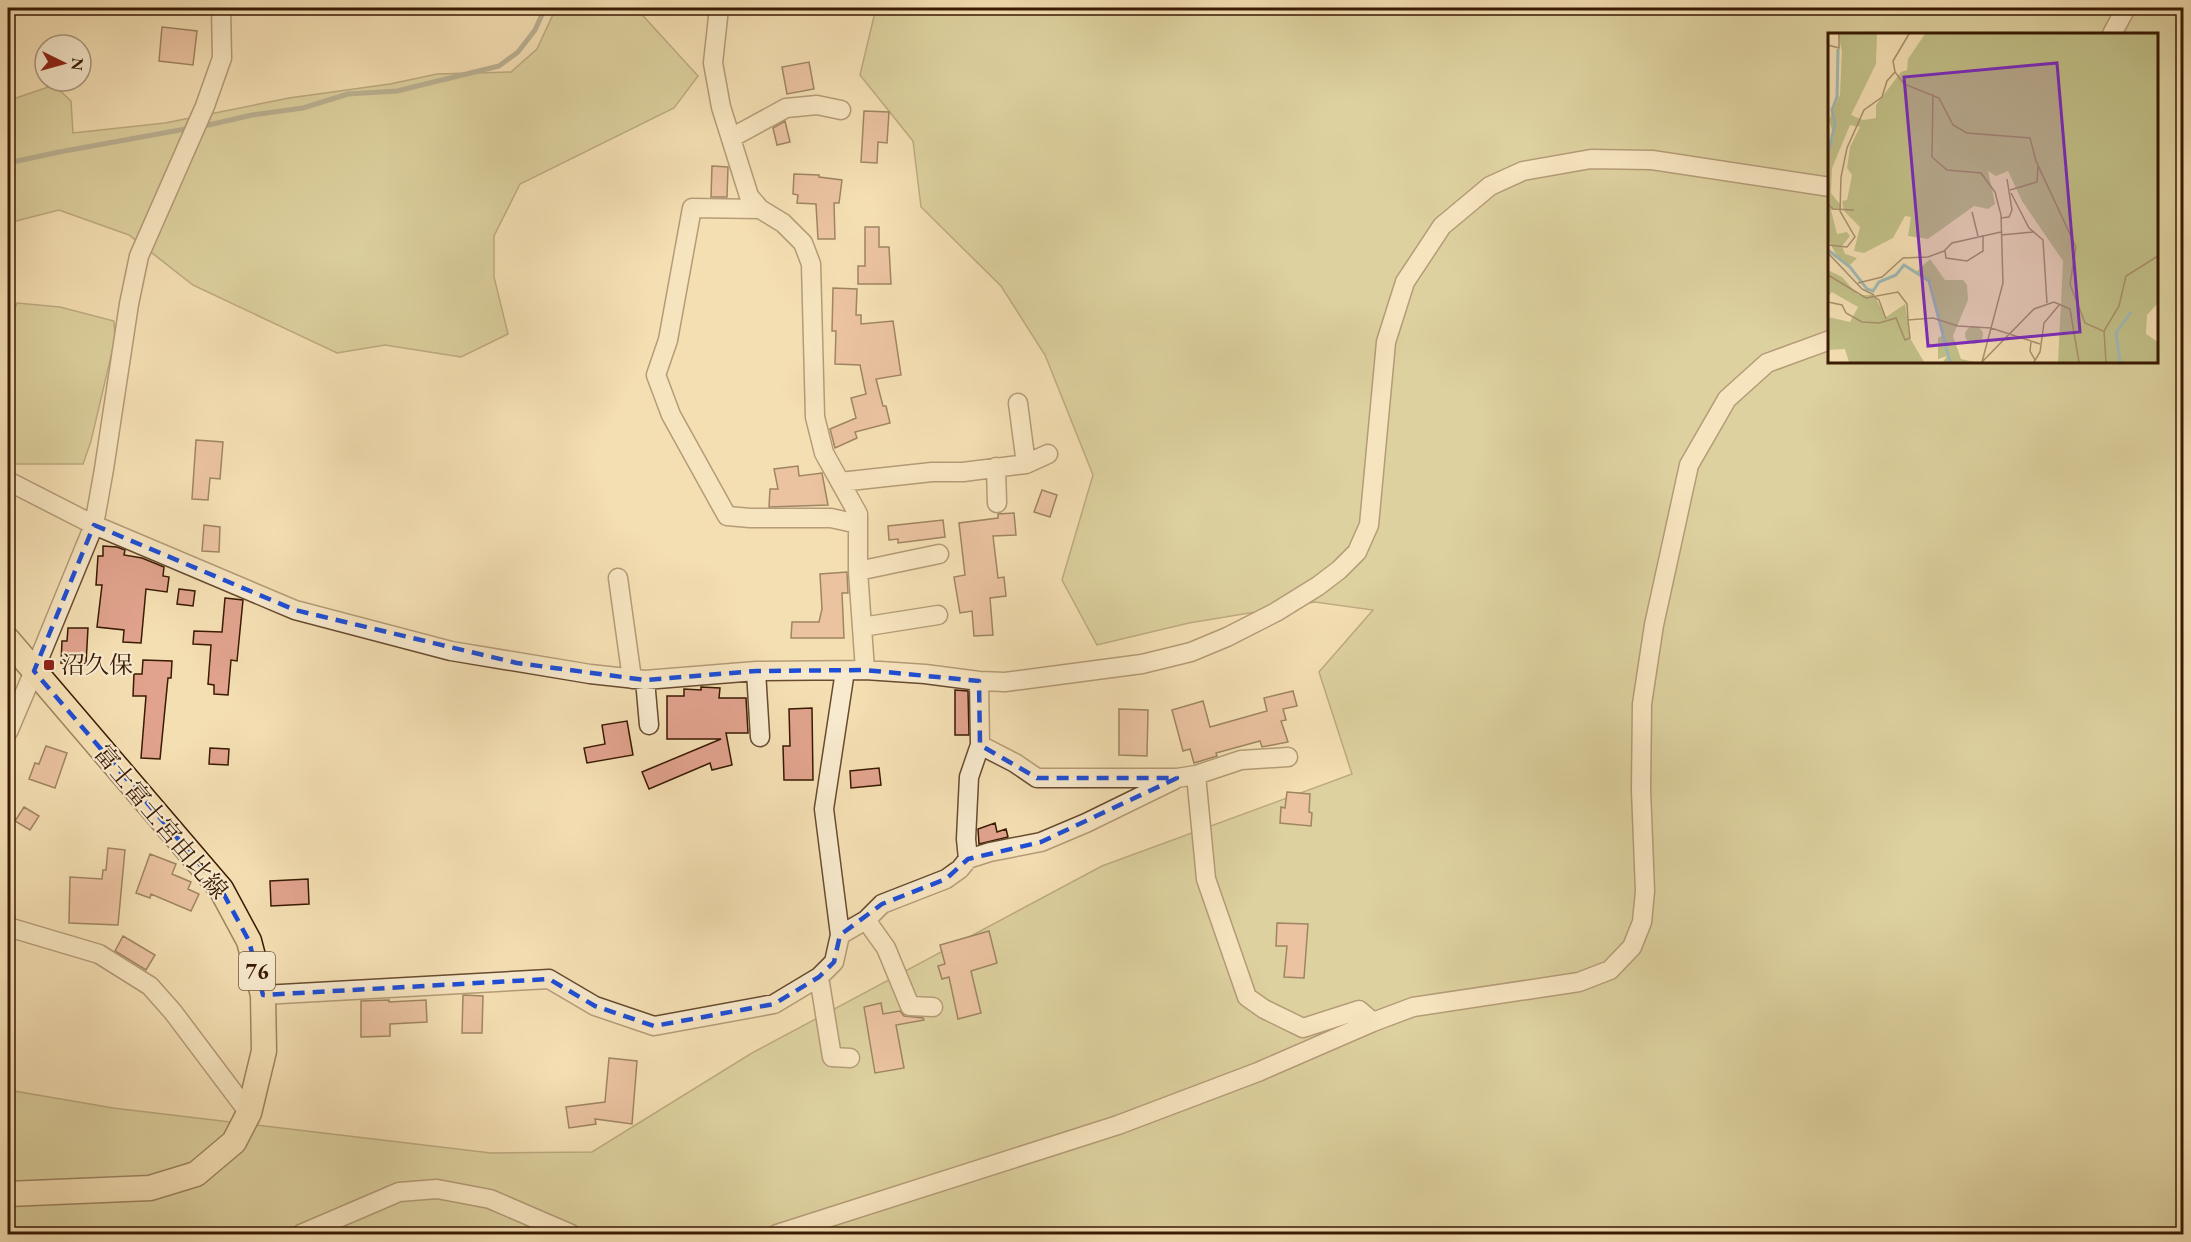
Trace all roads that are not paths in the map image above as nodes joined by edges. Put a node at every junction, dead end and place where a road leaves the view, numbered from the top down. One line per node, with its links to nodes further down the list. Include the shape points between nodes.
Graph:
1 (222, 8): 18 (street, via 222,58 205,106 138,256)
2 (719, 8): 6 (street, via 713,63)
3 (2126, 8): 4 (street)
4 (2113, 33)
5 (841, 111): 6 (street, via 817,105 786,108)
6 (731, 138): 8 (street, via 750,196)
7 (1828, 187): 30 (street, via 1652,160 1602,159 1523,171 1490,186 1442,226 1405,282 1386,342 1369,525 1357,552 1318,586 1276,612 1191,652 1130,665 1005,682)
8 (760, 209): 15 (street, via 783,223 803,243 811,264 815,417 824,453); 17 (street, via 692,208 668,340 657,375 671,415 727,516 831,518)
9 (1828, 341): 45 (street, via 1767,363 1727,399 1689,465 1654,625 1642,704 1645,891 1642,922 1632,947 1610,970 1579,982 1413,1007)
10 (1018, 403): 12 (street)
11 (1048, 454): 12 (street)
12 (1026, 464): 13 (street)
13 (996, 467): 15 (street); 16 (street)
14 (8, 481): 18 (street)
15 (840, 482): 17 (street, via 858,514)
16 (997, 502)
17 (858, 524): 20 (street)
18 (94, 525): 26 (street); 29 (street, via 295,610 451,651)
19 (939, 554): 20 (street)
20 (858, 571): 23 (street)
21 (618, 578): 29 (street)
22 (938, 615): 23 (street)
23 (862, 627): 25 (street)
24 (11, 648): 26 (main road, 富士富士宮由比線 / 76)
25 (865, 670): 28 (street); 30 (street)
26 (34, 671): 32 (street); 43 (main road, 富士富士宮由比線 / 76, via 221,889 249,941)
27 (756, 671): 28 (street); 29 (street); 33 (street)
28 (845, 671): 41 (street, via 824,809)
29 (638, 679): 31 (street)
30 (979, 681): 34 (street)
31 (649, 725)
32 (8, 732)
33 (760, 737)
34 (980, 745): 37 (street, via 1037,778); 38 (street, via 969,777)
35 (1288, 757): 36 (street, via 1241,760)
36 (1196, 775): 37 (street); 45 (street, via 1206,879 1247,997 1303,1028 1359,1010)
37 (1177, 778): 38 (street, via 1041,842)
38 (968, 859): 39 (street, via 946,879 882,904)
39 (866, 920): 41 (street); 44 (street, via 886,948 910,1006)
40 (8, 927): 47 (street, via 99,954 150,986)
41 (840, 935): 42 (street, via 834,962)
42 (819, 977): 43 (street, via 774,1004 654,1026 595,1006 549,979); 46 (street, via 832,1057)
43 (263, 995): 47 (main road, 富士富士宮由比線 / 76, via 264,1051)
44 (933, 1007)
45 (1373, 1022): 51 (street, via 1258,1072 1118,1125)
46 (849, 1058)
47 (249, 1113): 48 (main road, 富士富士宮由比線 / 76, via 234,1142 196,1174 150,1188)
48 (8, 1194)
49 (301, 1234): 50 (street, via 399,1192 437,1189 490,1199)
50 (571, 1234)
51 (777, 1234)

